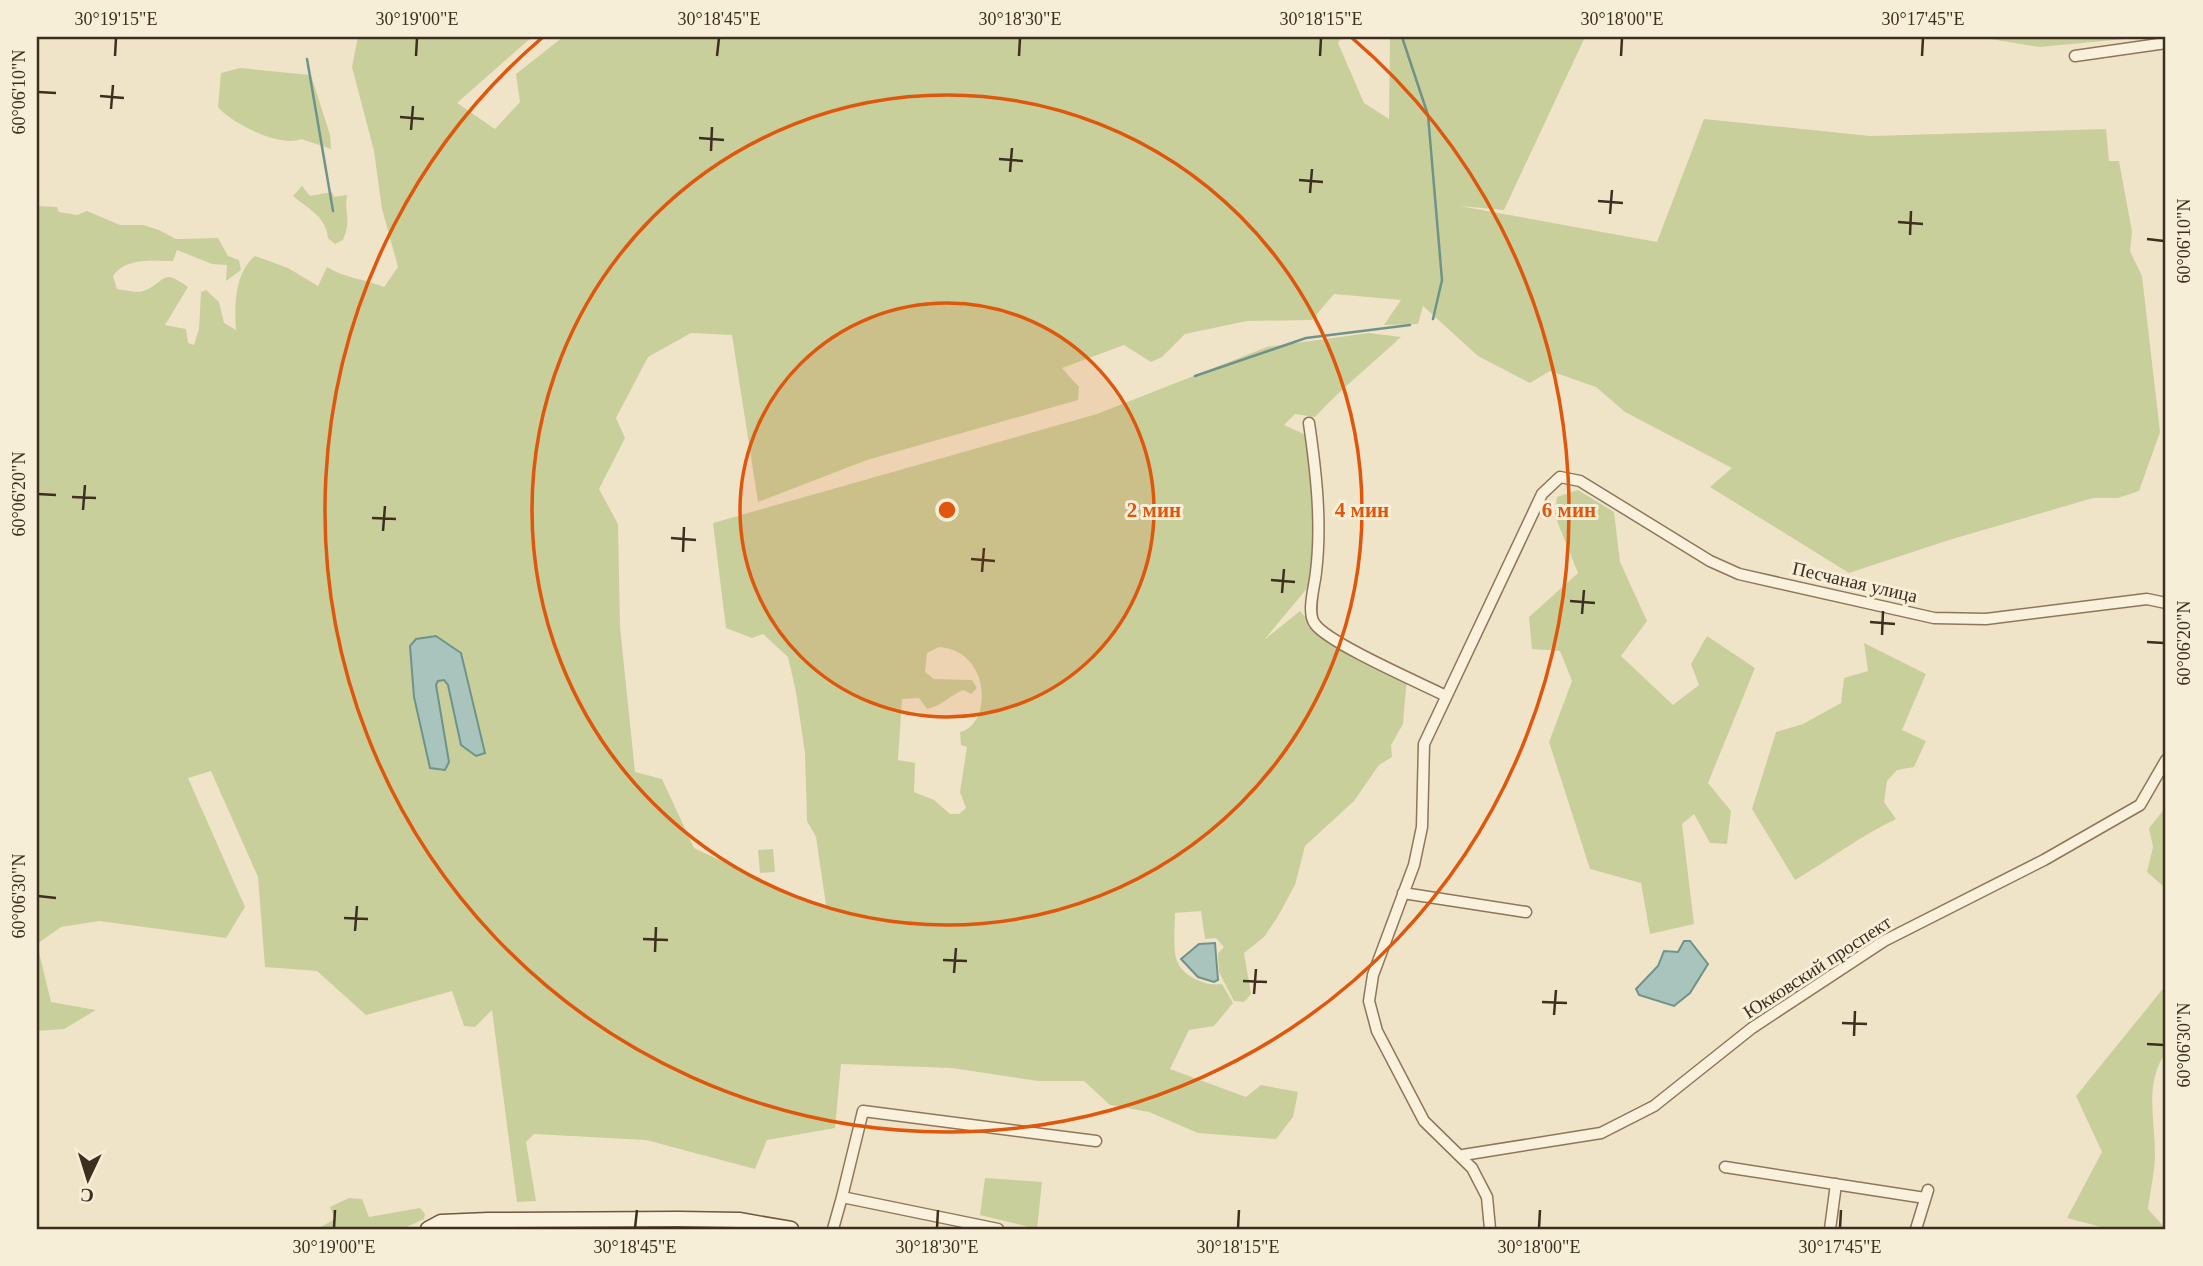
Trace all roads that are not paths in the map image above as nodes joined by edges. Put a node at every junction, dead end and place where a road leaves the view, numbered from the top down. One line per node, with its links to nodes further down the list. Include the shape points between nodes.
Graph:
1 (2166, 43): 2 (street)
2 (2075, 56)
3 (1309, 423): 5 (street, via 1317,509 1311,616 1315,625 1351,649)
4 (2166, 603): 5 (street, Песчаная улица, via 2147,599 1986,619 1934,618 1739,574 1580,481 1560,477 1542,494)
5 (1446, 696): 7 (street, via 1424,744 1422,827)
6 (2166, 760): 10 (street, Юкковский проспект, via 2140,805 2044,860 1884,941 1752,1028 1654,1106 1601,1133)
7 (1403, 893): 8 (street); 10 (street, via 1373,975 1369,1001 1377,1031 1424,1121)
8 (1526, 912)
9 (1096, 1141): 13 (street, via 863,1111)
10 (1463, 1156): 18 (street, via 1488,1197)
11 (1725, 1167): 12 (street)
12 (1836, 1184): 19 (street); 20 (street, via 1926,1194)
13 (842, 1196): 16 (street); 17 (street)
14 (429, 1229): 15 (main road, via 441,1223 488,1220 679,1219 739,1220)
15 (791, 1229)
16 (833, 1229)
17 (998, 1229)
18 (1490, 1229)
19 (1830, 1229)
20 (1916, 1229)

